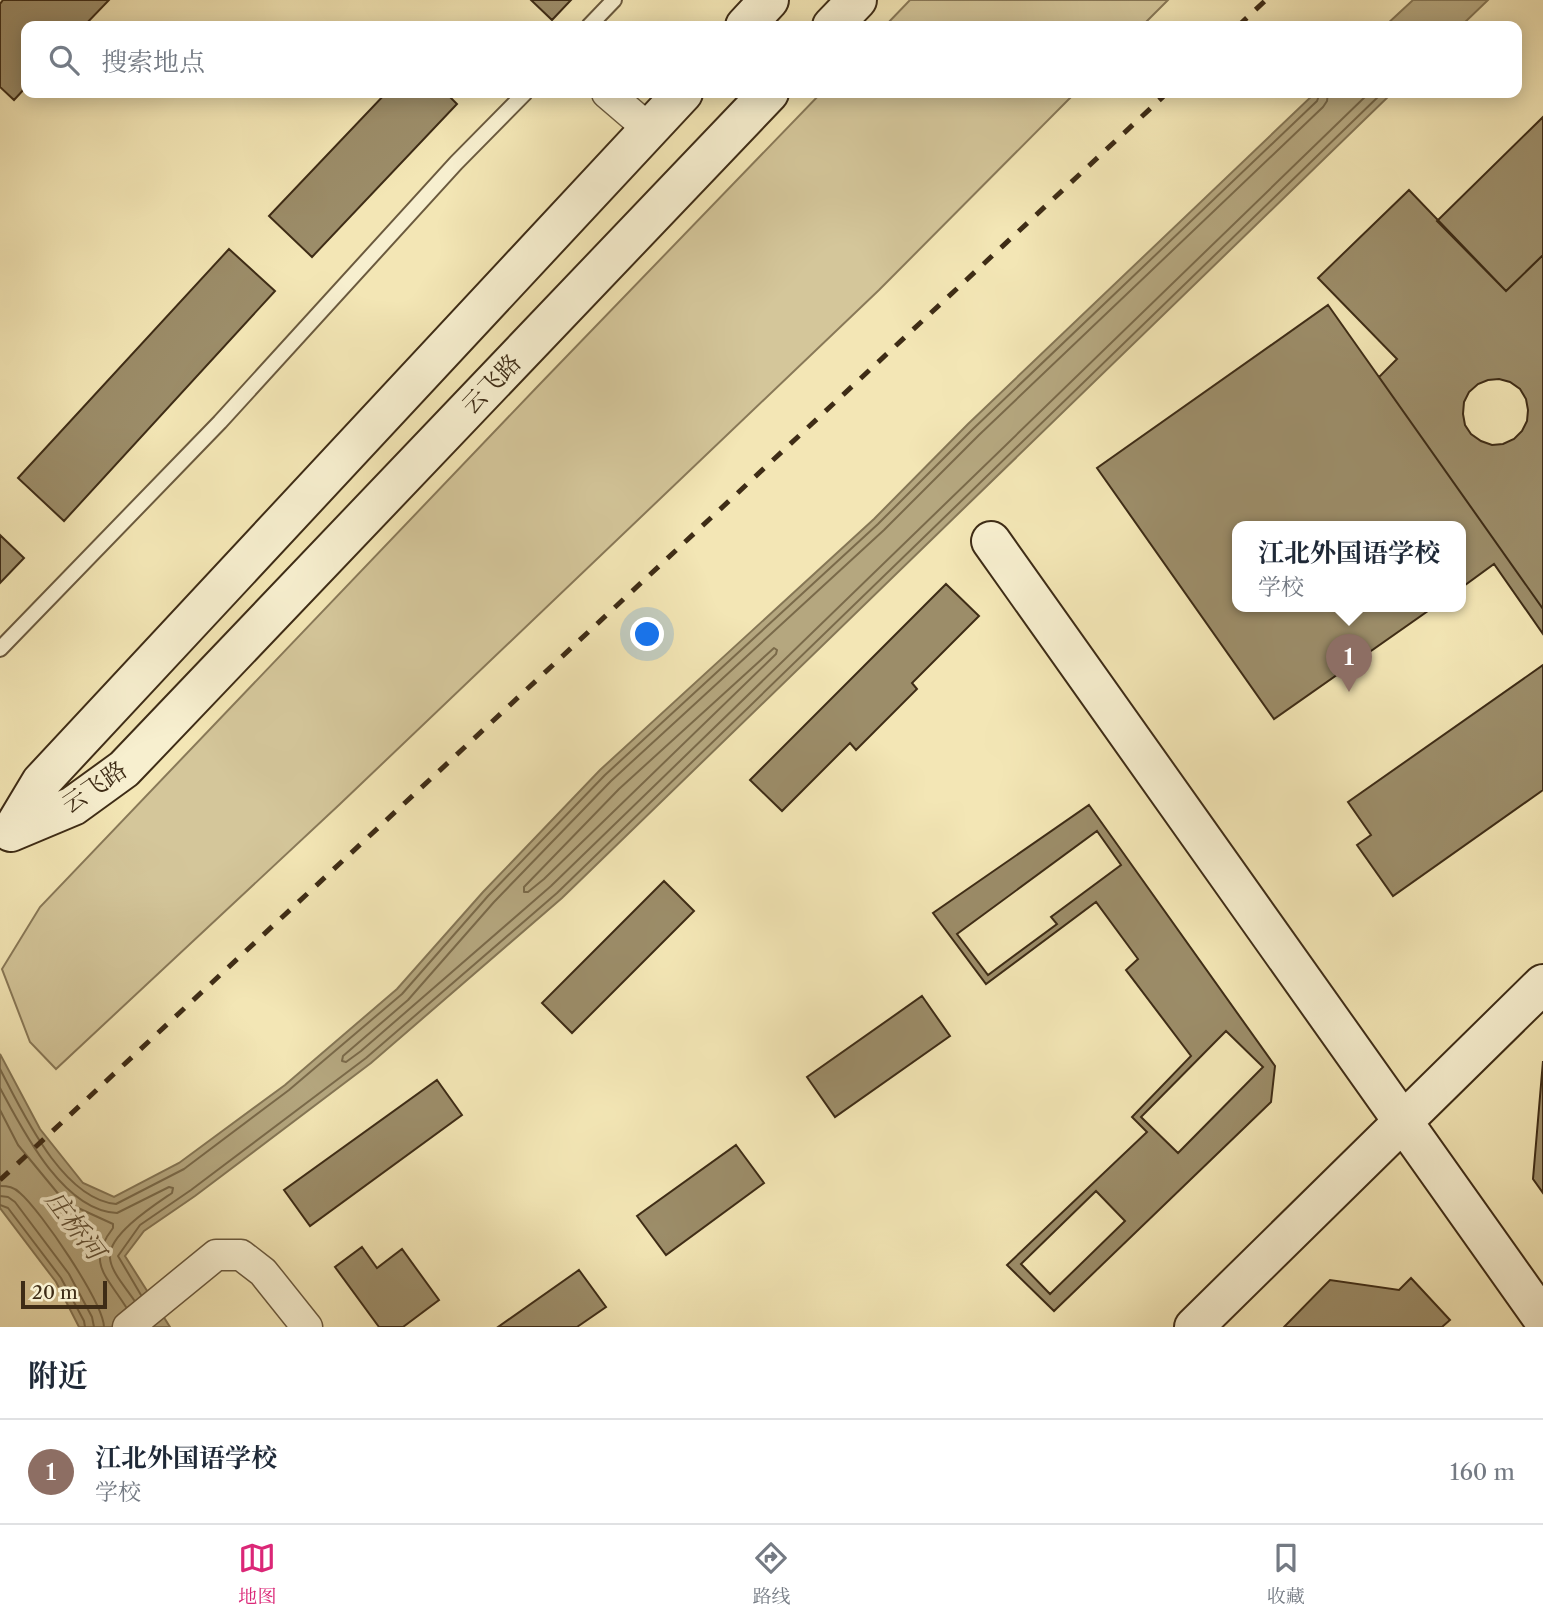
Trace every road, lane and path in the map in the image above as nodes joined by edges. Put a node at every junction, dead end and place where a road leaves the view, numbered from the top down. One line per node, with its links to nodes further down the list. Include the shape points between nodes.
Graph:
1 (614, 0): 4 (lane)
2 (769, 0): 5 (main road)
3 (857, 0): 6 (main road)
4 (594, 21)
5 (750, 21)
6 (837, 21)
7 (520, 98): 13 (lane, via 220,422)
8 (613, 98): 11 (street)
9 (678, 98): 11 (main road, 云飞路)
10 (764, 98): 14 (main road, 云飞路, via 124,769 73,806)
11 (649, 129): 14 (main road, 云飞路, via 41,782)
12 (991, 541): 16 (main road)
13 (0, 649)
14 (6, 835)
15 (1543, 984): 16 (main road)
16 (1403, 1121): 17 (main road); 20 (main road)
17 (1543, 1319)
18 (128, 1327): 19 (street, via 216,1255 241,1255 263,1272)
19 (307, 1327)
20 (1194, 1327)

